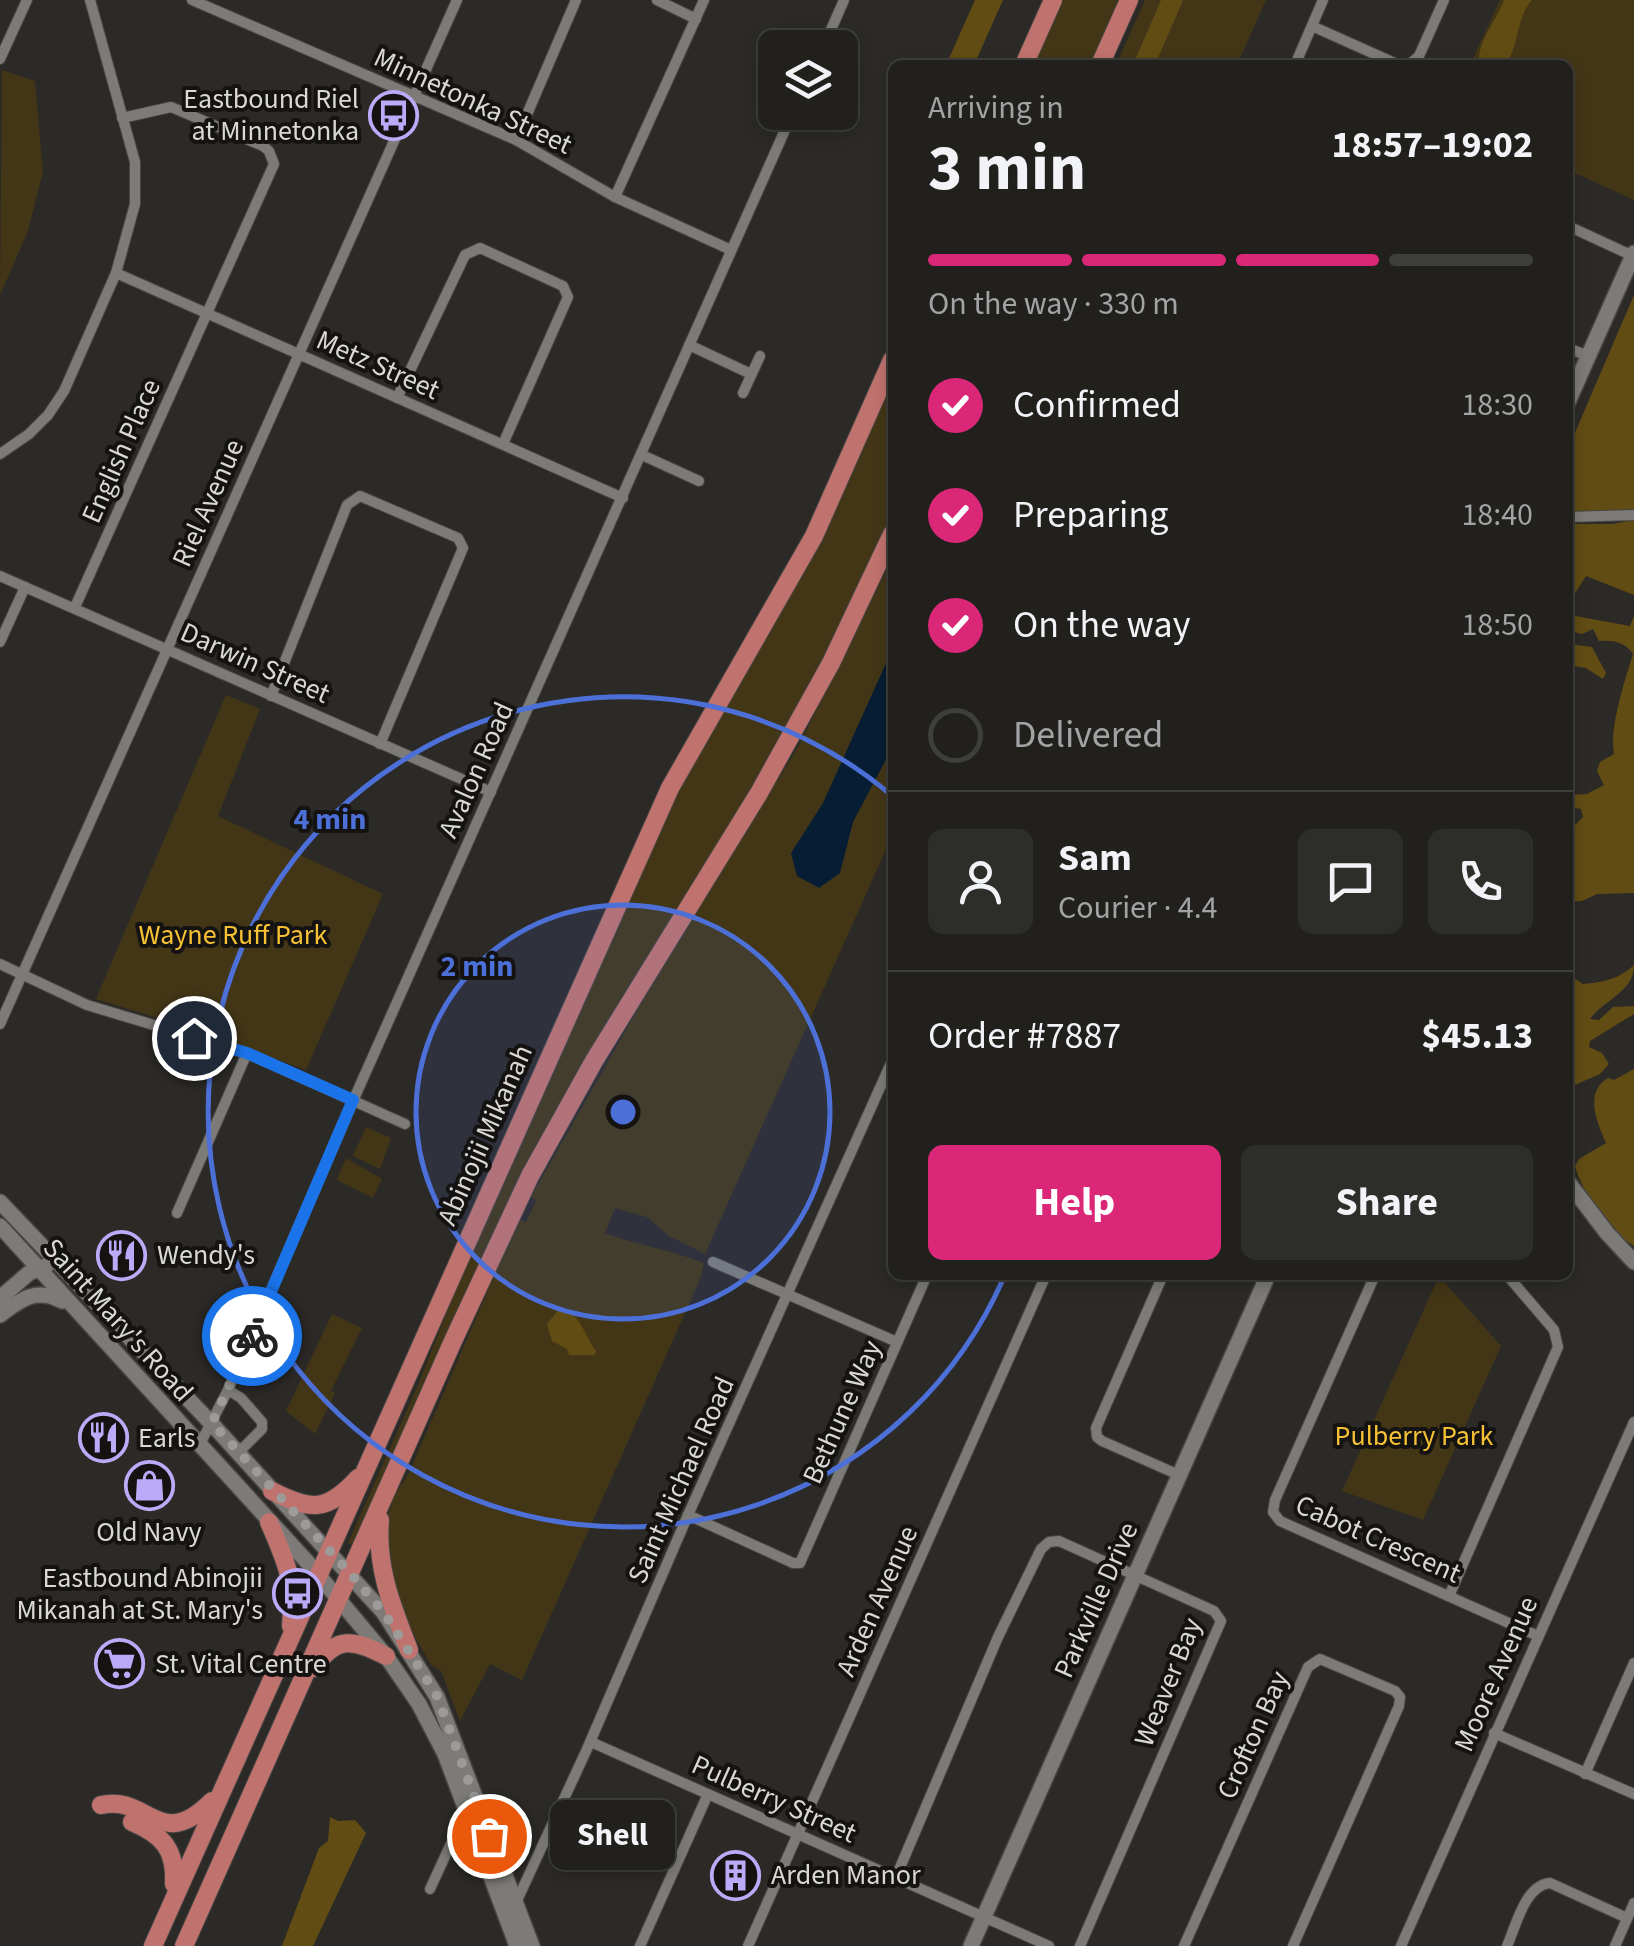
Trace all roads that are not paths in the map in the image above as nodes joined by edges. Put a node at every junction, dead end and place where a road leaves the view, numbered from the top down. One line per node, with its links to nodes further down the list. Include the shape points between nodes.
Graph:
1 (27, 0): 17 (street)
2 (90, 0): 24 (street)
3 (192, 0): 13 (street, Minnetonka Street)
4 (456, 0): 23 (street, Riel Avenue)
5 (576, 0): 26 (street)
6 (657, 0): 14 (street)
7 (704, 0): 14 (street)
8 (1052, 0): 18 (main road)
9 (1129, 0): 19 (main road)
10 (1323, 0): 15 (street)
11 (1444, 0): 22 (street)
12 (839, 2): 16 (street)
13 (208, 3): 23 (street, Minnetonka Street)
14 (696, 19): 27 (street)
15 (1312, 26): 20 (street); 21 (street)
16 (829, 30)
17 (0, 59)
18 (1026, 60)
19 (1102, 60)
20 (1296, 60)
21 (1388, 60)
22 (1414, 60)
23 (413, 96): 26 (street, Minnetonka Street); 35 (street, Riel Avenue)
24 (122, 118): 31 (street, via 136,183); 32 (street, English Place, via 171,107 263,146 273,158)
25 (785, 130): 29 (street, Avalon Road)
26 (516, 140): 27 (street, Minnetonka Street)
27 (614, 197): 29 (street, Minnetonka Street)
28 (1573, 228): 30 (street)
29 (731, 250): 33 (street, Avalon Road)
30 (1633, 255): 37 (main road)
31 (116, 273): 32 (street, Metz Street); 44 (street, via 64,391 29,434)
32 (207, 314): 35 (street, Metz Street); 53 (street, English Place)
33 (689, 345): 39 (street); 45 (street, Avalon Road)
34 (1573, 350): 37 (street)
35 (298, 354): 42 (street, Metz Street); 55 (street, Riel Avenue)
36 (760, 356): 39 (street)
37 (1588, 356): 40 (main road)
38 (888, 369): 92 (main road, Abinojii Mikanah, via 814,536 670,788)
39 (752, 374): 41 (street)
40 (1573, 390)
41 (743, 393)
42 (398, 398): 43 (street, Metz Street); 43 (street, via 465,255 480,248 563,286 568,297)
43 (503, 444): 47 (street, Metz Street)
44 (0, 454)
45 (642, 455): 46 (street); 47 (street, Avalon Road)
46 (699, 481)
47 (623, 498): 58 (street, Avalon Road)
48 (1634, 515): 49 (street)
49 (1573, 518)
50 (888, 542): 95 (main road, Abinojii Mikanah, via 759,793 530,1176)
51 (0, 576): 52 (street, Darwin Street)
52 (25, 586): 53 (street, Darwin Street); 54 (street)
53 (75, 607): 55 (street, Darwin Street)
54 (0, 642)
55 (168, 649): 56 (street, Darwin Street); 60 (street, Riel Avenue)
56 (271, 696): 57 (street, Darwin Street); 57 (street, via 347,505 360,496 458,538 463,548)
57 (380, 744): 58 (street, Darwin Street)
58 (490, 792): 64 (street, Avalon Road)
59 (0, 964): 60 (street)
60 (22, 974): 61 (street, Riel Avenue); 62 (street, via 87,1005)
61 (0, 1024)
62 (247, 1053): 64 (street); 68 (street)
63 (888, 1070): 82 (street, Saint Michael Road)
64 (353, 1100): 65 (street); 87 (street, Avalon Road)
65 (405, 1124)
66 (1573, 1189): 73 (main road)
67 (0, 1202): 69 (main road, Saint Mary's Road)
68 (177, 1213)
69 (6, 1217): 71 (main road, Saint Mary's Road)
70 (4, 1232): 71 (main road); 74 (main road, Saint Mary's Road)
71 (34, 1236): 75 (main road, Saint Mary's Road)
72 (714, 1262): 82 (street)
73 (1634, 1262)
74 (38, 1268): 75 (main road); 83 (main road); 84 (main road, Saint Mary's Road)
75 (64, 1268): 89 (main road, Saint Mary's Road)
76 (925, 1280): 86 (street, Bethune Way)
77 (1044, 1280): 117 (street, Arden Avenue)
78 (1160, 1280): 93 (street, via 1096,1428 1102,1442)
79 (1266, 1280): 93 (main road, Parkville Drive)
80 (1373, 1280): 102 (street, Cabot Crescent, via 1273,1512 1280,1521)
81 (1511, 1280): 102 (street, via 1554,1330 1558,1347)
82 (790, 1293): 86 (street); 96 (street, Saint Michael Road)
83 (0, 1298)
84 (74, 1308): 85 (main road, via 36,1294); 90 (main road, Saint Mary's Road)
85 (0, 1315)
86 (898, 1342): 96 (street, Bethune Way, via 800,1563)
87 (228, 1390): 89 (street, Avalon Road); 91 (street, via 262,1422)
88 (1634, 1422): 104 (street, Moore Avenue)
89 (212, 1423): 90 (street, Avalon Road); 91 (main road, Saint Mary's Road)
90 (199, 1446): 97 (main road, Saint Mary's Road)
91 (238, 1452): 94 (main road, Saint Mary's Road)
92 (368, 1466): 94 (main road, via 347,1490 318,1506 305,1507); 98 (main road, Abinojii Mikanah)
93 (1179, 1476): 100 (main road, Parkville Drive)
94 (272, 1490): 98 (main road, Saint Mary's Road)
95 (381, 1503): 99 (main road, Abinojii Mikanah); 106 (main road, via 382,1577)
96 (688, 1516): 111 (street, Saint Michael Road)
97 (269, 1522): 101 (main road, Saint Mary's Road); 105 (main road, via 294,1591)
98 (330, 1551): 99 (main road, Saint Mary's Road); 101 (main road, Abinojii Mikanah)
99 (350, 1573): 103 (main road, Abinojii Mikanah); 106 (main road, Saint Mary's Road)
100 (1134, 1575): 118 (street, Weaver Bay, via 1059,1541 1041,1549); 123 (main road, Parkville Drive); 133 (street, Weaver Bay, via 1214,1611 1221,1621)
101 (319, 1576): 103 (main road, Saint Mary's Road); 105 (main road, Abinojii Mikanah)
102 (1449, 1596): 104 (street, Cabot Crescent)
103 (339, 1598): 107 (main road, Saint Mary's Road); 109 (main road, Abinojii Mikanah)
104 (1538, 1636): 110 (street, Moore Avenue)
105 (290, 1641): 113 (main road, Abinojii Mikanah)
106 (408, 1650): 116 (main road, Saint Mary's Road, via 437,1696)
107 (386, 1656): 109 (main road, via 359,1642 334,1646); 116 (main road, Saint Mary's Road, via 419,1704)
108 (1634, 1663): 112 (street)
109 (300, 1689): 126 (main road, Abinojii Mikanah)
110 (1494, 1733): 112 (street); 136 (street, Moore Avenue)
111 (590, 1742): 114 (street, Pulberry Street); 122 (street, Saint Michael Road)
112 (1585, 1774): 115 (street)
113 (220, 1794): 120 (main road, Abinojii Mikanah); 120 (main road, via 198,1815 168,1824 116,1802 101,1805 170,1848)
114 (708, 1794): 117 (street, Pulberry Street); 129 (street)
115 (1634, 1794)
116 (471, 1807): 119 (street); 122 (main road, Saint Mary's Road)
117 (798, 1834): 118 (street, Pulberry Street); 130 (street, Arden Avenue)
118 (896, 1877): 123 (street, Pulberry Street)
119 (430, 1890)
120 (174, 1898): 125 (main road, Abinojii Mikanah)
121 (1634, 1903): 124 (street)
122 (511, 1909): 127 (main road, Saint Mary's Road); 128 (main road, Saint Mary's Road)
123 (984, 1917): 131 (main road, Parkville Drive); 132 (street, Pulberry Street)
124 (1627, 1918): 137 (street, via 1540,1884); 138 (street)
125 (153, 1946)
126 (184, 1946)
127 (518, 1946)
128 (532, 1946)
129 (640, 1946)
130 (748, 1946)
131 (972, 1946)
132 (1049, 1946)
133 (1080, 1946)
134 (1184, 1946): 135 (street, Crofton Bay, via 1308,1667 1320,1660 1395,1690 1400,1706)
135 (1294, 1946)
136 (1400, 1946)
137 (1508, 1946)
138 (1615, 1946)

